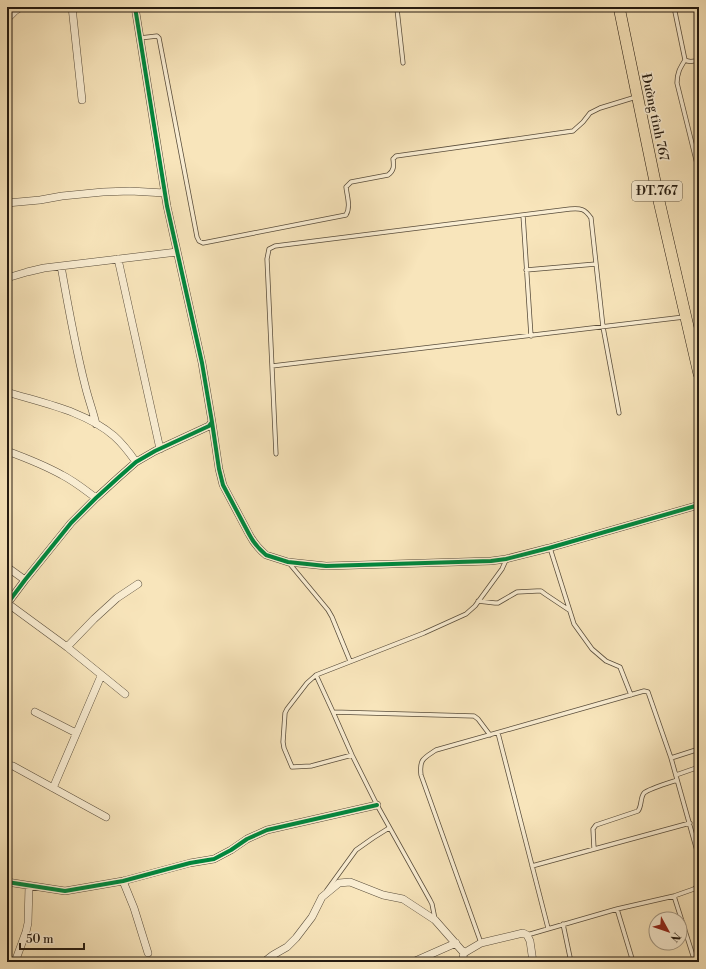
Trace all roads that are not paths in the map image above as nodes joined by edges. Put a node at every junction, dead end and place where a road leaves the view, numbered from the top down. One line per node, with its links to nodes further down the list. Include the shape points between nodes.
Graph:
1 (21, 7): 9 (street)
2 (72, 7): 15 (street)
3 (135, 7): 10 (street)
4 (420, 7): 7 (lane)
5 (619, 7): 14 (main road, Đường tỉnh 767 / ĐT.767)
6 (683, 7): 8 (lane)
7 (397, 8): 13 (lane)
8 (674, 8): 11 (lane)
9 (7, 19)
10 (140, 38): 14 (lane, via 159,38 198,237 203,243 346,215 349,207 346,187 348,184 388,175 394,168 393,159 396,156 573,131 590,113); 17 (street)
11 (685, 60): 12 (lane); 16 (lane, via 679,70 677,83)
12 (699, 60)
13 (403, 63)
14 (638, 97): 26 (main road, Đường tỉnh 767 / ĐT.767)
15 (82, 100)
16 (699, 172)
17 (165, 193): 18 (street, via 103,192); 20 (street)
18 (7, 203)
19 (523, 215): 22 (lane, via 580,208 587,211 591,218); 24 (lane); 29 (lane, via 275,246 269,250 267,259)
20 (177, 252): 21 (street); 33 (street, via 202,362)
21 (118, 259): 23 (street); 35 (street)
22 (596, 264): 24 (lane); 27 (lane)
23 (62, 266): 25 (street, via 38,269); 34 (street, via 79,360)
24 (526, 270): 28 (lane)
25 (7, 278)
26 (686, 317): 27 (lane); 30 (main road, Đường tỉnh 767 / ĐT.767)
27 (603, 327): 28 (lane); 32 (lane)
28 (531, 336): 29 (lane)
29 (272, 366): 37 (lane)
30 (699, 374)
31 (7, 392): 34 (street, via 70,412)
32 (619, 413)
33 (212, 422): 35 (street, via 209,426); 43 (street, via 223,485 249,534 266,554)
34 (96, 424): 38 (street, via 124,445)
35 (160, 449): 38 (street)
36 (7, 451): 39 (street, via 62,475)
37 (276, 454)
38 (136, 462): 39 (street)
39 (96, 498): 45 (street, via 71,523)
40 (699, 505): 41 (street)
41 (549, 548): 42 (street); 49 (lane)
42 (506, 559): 43 (street, via 332,566); 47 (lane, via 502,569)
43 (288, 562): 51 (lane, via 332,616)
44 (7, 567): 45 (street)
45 (25, 580): 48 (street)
46 (138, 584): 50 (street, via 94,619)
47 (478, 601): 49 (lane, via 498,603 517,592 541,591); 51 (lane, via 471,610 460,617)
48 (7, 604): 50 (street)
49 (569, 610): 55 (lane, via 574,624 592,650 606,661 620,666)
50 (66, 647): 53 (street)
51 (350, 661): 52 (lane)
52 (316, 675): 57 (lane); 62 (lane, via 285,713 283,742 292,767 311,766)
53 (101, 676): 54 (street); 58 (street)
54 (124, 694)
55 (632, 695): 59 (lane); 63 (lane, via 648,692)
56 (34, 712): 58 (street)
57 (333, 712): 60 (lane, via 474,716); 62 (lane)
58 (76, 733): 68 (street)
59 (498, 733): 60 (lane); 75 (lane)
60 (490, 735): 88 (lane, via 436,750 423,759 420,766)
61 (699, 749): 63 (lane)
62 (352, 755): 69 (lane)
63 (671, 758): 66 (lane)
64 (7, 765): 68 (street)
65 (699, 766): 66 (lane)
66 (676, 775): 67 (lane)
67 (677, 780): 71 (lane); 73 (lane, via 647,791 638,810 596,825 593,829)
68 (53, 788): 70 (street)
69 (376, 805): 72 (lane); 76 (street, via 267,830 214,859)
70 (106, 817)
71 (690, 824): 73 (lane); 74 (lane)
72 (389, 828): 81 (lane, via 356,850); 83 (lane, via 430,900)
73 (594, 849): 75 (lane)
74 (699, 858)
75 (532, 866): 85 (lane)
76 (123, 881): 78 (street, via 65,891); 89 (street)
77 (7, 882): 78 (street)
78 (29, 886): 91 (street, via 28,923)
79 (699, 886): 80 (lane)
80 (674, 896): 82 (lane); 98 (lane)
81 (322, 897): 83 (street, via 339,882 350,882 383,895 403,899); 92 (street, via 312,917 296,938)
82 (617, 909): 84 (lane); 97 (lane)
83 (436, 920): 87 (street)
84 (563, 924): 85 (lane); 96 (lane)
85 (548, 928): 86 (lane)
86 (527, 935): 88 (street, via 523,933); 95 (street)
87 (456, 943): 90 (street); 93 (street)
88 (480, 943): 90 (street)
89 (148, 953)
90 (464, 953): 94 (street)
91 (15, 962)
92 (264, 962)
93 (413, 962)
94 (463, 962)
95 (533, 962)
96 (571, 962)
97 (632, 962)
98 (696, 962)

